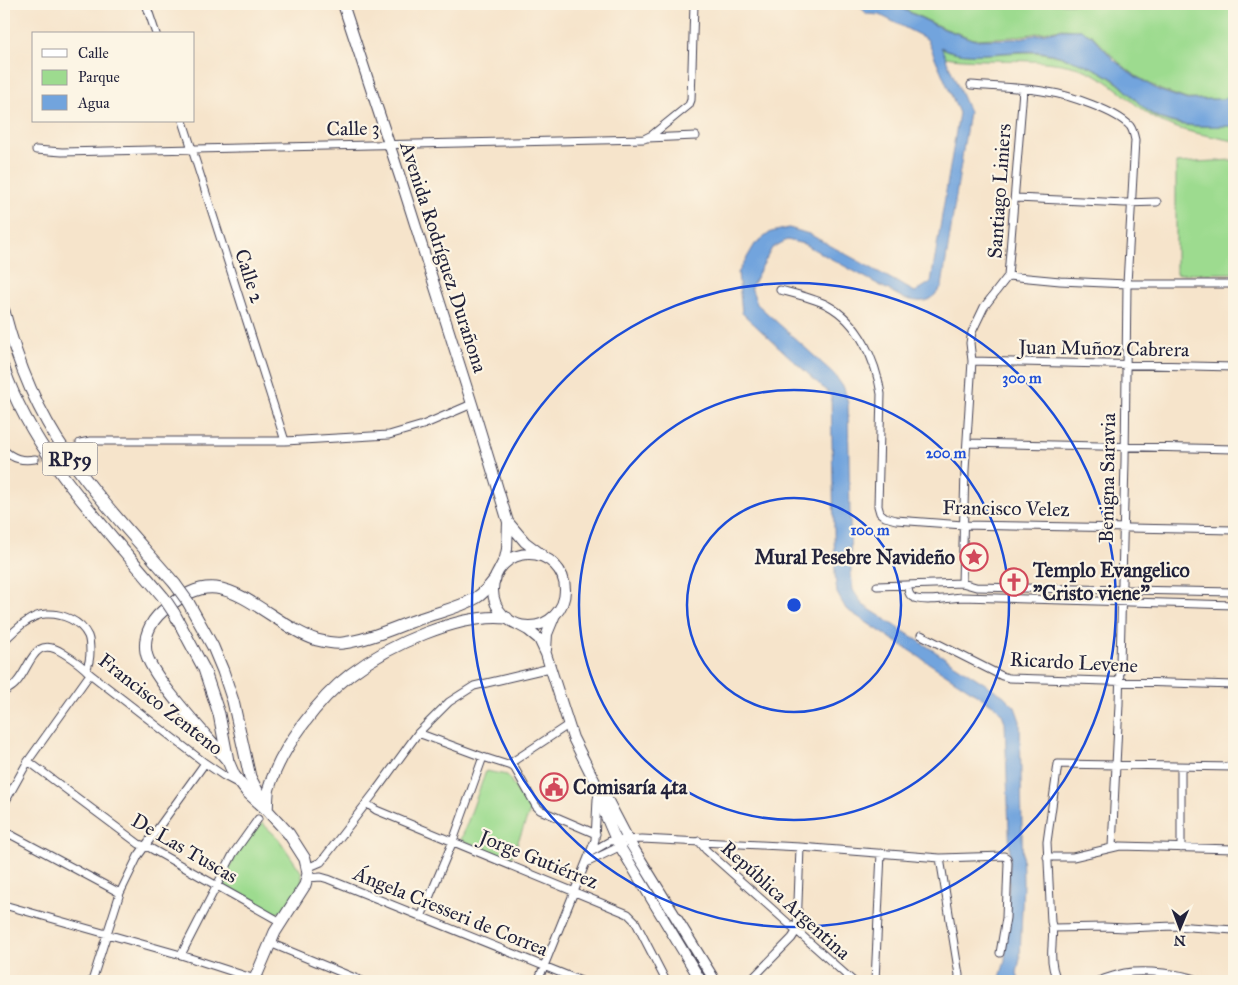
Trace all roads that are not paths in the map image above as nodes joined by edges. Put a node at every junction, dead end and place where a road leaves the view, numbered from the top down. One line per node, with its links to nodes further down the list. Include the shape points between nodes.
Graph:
1 (146, 4): 4 (street)
2 (342, 4): 10 (main road, Avenida Rodríguez Durañona)
3 (694, 4): 9 (street, via 689,106)
4 (155, 32)
5 (971, 85): 6 (street)
6 (1024, 90): 13 (street, Santiago Liniers); 14 (street, Benigna Saravia, via 1048,92 1101,108 1130,126 1135,140)
7 (183, 122): 11 (street, Calle 2)
8 (696, 136): 9 (street, Calle 3)
9 (644, 139): 10 (street, Calle 3)
10 (389, 143): 11 (street, Calle 3); 25 (main road, Avenida Rodríguez Durañona)
11 (191, 148): 12 (street, Calle 3); 26 (street, Calle 2)
12 (36, 150)
13 (1016, 198): 14 (street); 16 (street, Santiago Liniers)
14 (1132, 202): 15 (street); 17 (street, Benigna Saravia)
15 (1157, 202)
16 (1008, 276): 17 (street); 21 (street, Santiago Liniers, via 984,307 972,332)
17 (1127, 284): 18 (street); 22 (street, Benigna Saravia)
18 (1234, 284)
19 (780, 290): 34 (street, Francisco Velez, via 829,306 848,321 866,346 880,394 880,513 896,520)
20 (4, 311): 70 (main road, RP59, bridge, via 27,382 66,454 175,584 213,647 233,701 250,777)
21 (972, 361): 22 (street, Juan Muñoz Cabrera); 27 (street, Santiago Liniers)
22 (1125, 365): 23 (street, Juan Muñoz Cabrera); 29 (street, Benigna Saravia)
23 (1234, 367)
24 (4, 369): 60 (main road, RP59, bridge, via 45,451 174,613 204,669 219,714)
25 (472, 404): 26 (street, via 389,435); 33 (main road, Avenida Rodríguez Durañona)
26 (285, 441): 28 (street, via 90,441)
27 (967, 443): 29 (street); 34 (street, Santiago Liniers)
28 (80, 444)
29 (1124, 445): 30 (street); 35 (street, Benigna Saravia)
30 (1234, 449)
31 (4, 450): 32 (street, via 18,459)
32 (35, 459)
33 (508, 522): 37 (main road, via 525,542); 38 (main road, via 507,549)
34 (963, 524): 35 (street, Francisco Velez); 39 (street, Santiago Liniers)
35 (1122, 527): 36 (street, Francisco Velez); 42 (street, Benigna Saravia)
36 (1234, 530)
37 (546, 558): 38 (main road, via 531,554 515,556); 46 (main road, via 560,571 566,589 565,599)
38 (497, 575): 47 (main road, via 493,592 495,602); 60 (main road, via 486,590 466,602 343,643 331,643 301,634 222,589 196,590 161,611 150,627 145,646 149,662)
39 (962, 583): 41 (street); 42 (street, via 976,587)
40 (877, 586): 41 (street)
41 (908, 586): 44 (street, via 909,594 921,600 962,597)
42 (1121, 590): 43 (street); 44 (street, Benigna Saravia)
43 (1234, 592)
44 (1121, 601): 45 (street); 53 (street, Benigna Saravia)
45 (1234, 605)
46 (555, 616): 47 (main road, via 536,625 526,626); 50 (main road, via 547,634)
47 (511, 621): 50 (main road, via 533,633); 70 (main road, via 488,617 442,628 396,646 350,674 328,695 289,747 270,787)
48 (921, 635): 53 (street, Ricardo Levene, via 1009,678)
49 (4, 641): 52 (street, via 40,615 69,618 88,636)
50 (546, 654): 51 (main road)
51 (550, 668): 56 (main road); 57 (street, via 466,690)
52 (88, 672): 55 (street, Francisco Zenteno, via 60,651 43,647 30,660 18,682); 59 (street); 61 (street, Francisco Zenteno)
53 (1118, 681): 54 (street, Ricardo Levene); 63 (street, Benigna Saravia)
54 (1234, 685)
55 (4, 692)
56 (568, 725): 62 (street); 67 (main road)
57 (418, 733): 58 (street); 68 (street)
58 (482, 757): 62 (street); 75 (street)
59 (28, 761): 69 (street); 77 (street, De Las Tuscas)
60 (228, 761): 66 (main road)
61 (205, 763): 66 (street, Francisco Zenteno); 77 (street)
62 (510, 764): 73 (street, via 540,810)
63 (1115, 764): 64 (street); 79 (street, Benigna Saravia); 84 (street, via 1058,764)
64 (1181, 766): 65 (street); 80 (street)
65 (1234, 767)
66 (240, 785): 70 (main road)
67 (597, 786): 73 (street); 76 (main road, via 607,799)
68 (366, 803): 75 (street, Jorge Gutiérrez); 87 (street, via 321,862)
69 (4, 804)
70 (267, 810): 87 (main road, via 295,842)
71 (258, 819): 88 (street, via 240,842)
72 (4, 832): 90 (street)
73 (596, 834): 82 (street)
74 (700, 840): 76 (street); 78 (street); 95 (street, República Argentina, via 706,850)
75 (453, 841): 89 (street, Jorge Gutiérrez); 92 (street)
76 (622, 842): 82 (street, via 604,844); 86 (street); 108 (main road); 109 (main road)
77 (144, 846): 88 (street, De Las Tuscas); 90 (street)
78 (800, 847): 83 (street); 95 (street)
79 (1112, 847): 80 (street); 84 (street, via 1073,857)
80 (1181, 848): 81 (street)
81 (1234, 849)
82 (591, 852): 86 (street)
83 (881, 853): 85 (street); 112 (street)
84 (1047, 857): 94 (street)
85 (940, 858): 99 (street, via 999,855 1007,858 1006,918); 113 (street)
86 (586, 863): 89 (street)
87 (308, 873): 92 (street, Ángela Cresseri de Correa); 93 (main road, via 302,892)
88 (216, 885): 93 (street, De Las Tuscas); 100 (street)
89 (574, 890): 101 (street); 107 (street, Jorge Gutiérrez, via 632,917)
90 (120, 893): 97 (street)
91 (4, 904): 97 (street)
92 (421, 917): 101 (street, Ángela Cresseri de Correa)
93 (280, 922): 98 (main road)
94 (1054, 928): 96 (street, via 1174,926); 114 (street, via 1051,956)
95 (797, 930): 110 (street); 111 (street, República Argentina)
96 (1234, 930)
97 (106, 934): 100 (street); 103 (street)
98 (270, 943): 102 (main road); 104 (street)
99 (1000, 953)
100 (181, 955): 102 (street)
101 (544, 966): 105 (street); 106 (street, Ángela Cresseri de Correa)
102 (254, 980)
103 (92, 981)
104 (362, 981)
105 (538, 981)
106 (581, 981)
107 (666, 981)
108 (701, 981)
109 (715, 981)
110 (750, 981)
111 (853, 981)
112 (875, 981)
113 (958, 981)
114 (1058, 981)
115 (1098, 981): 116 (street, via 1135,972 1179,975)
116 (1200, 981)

